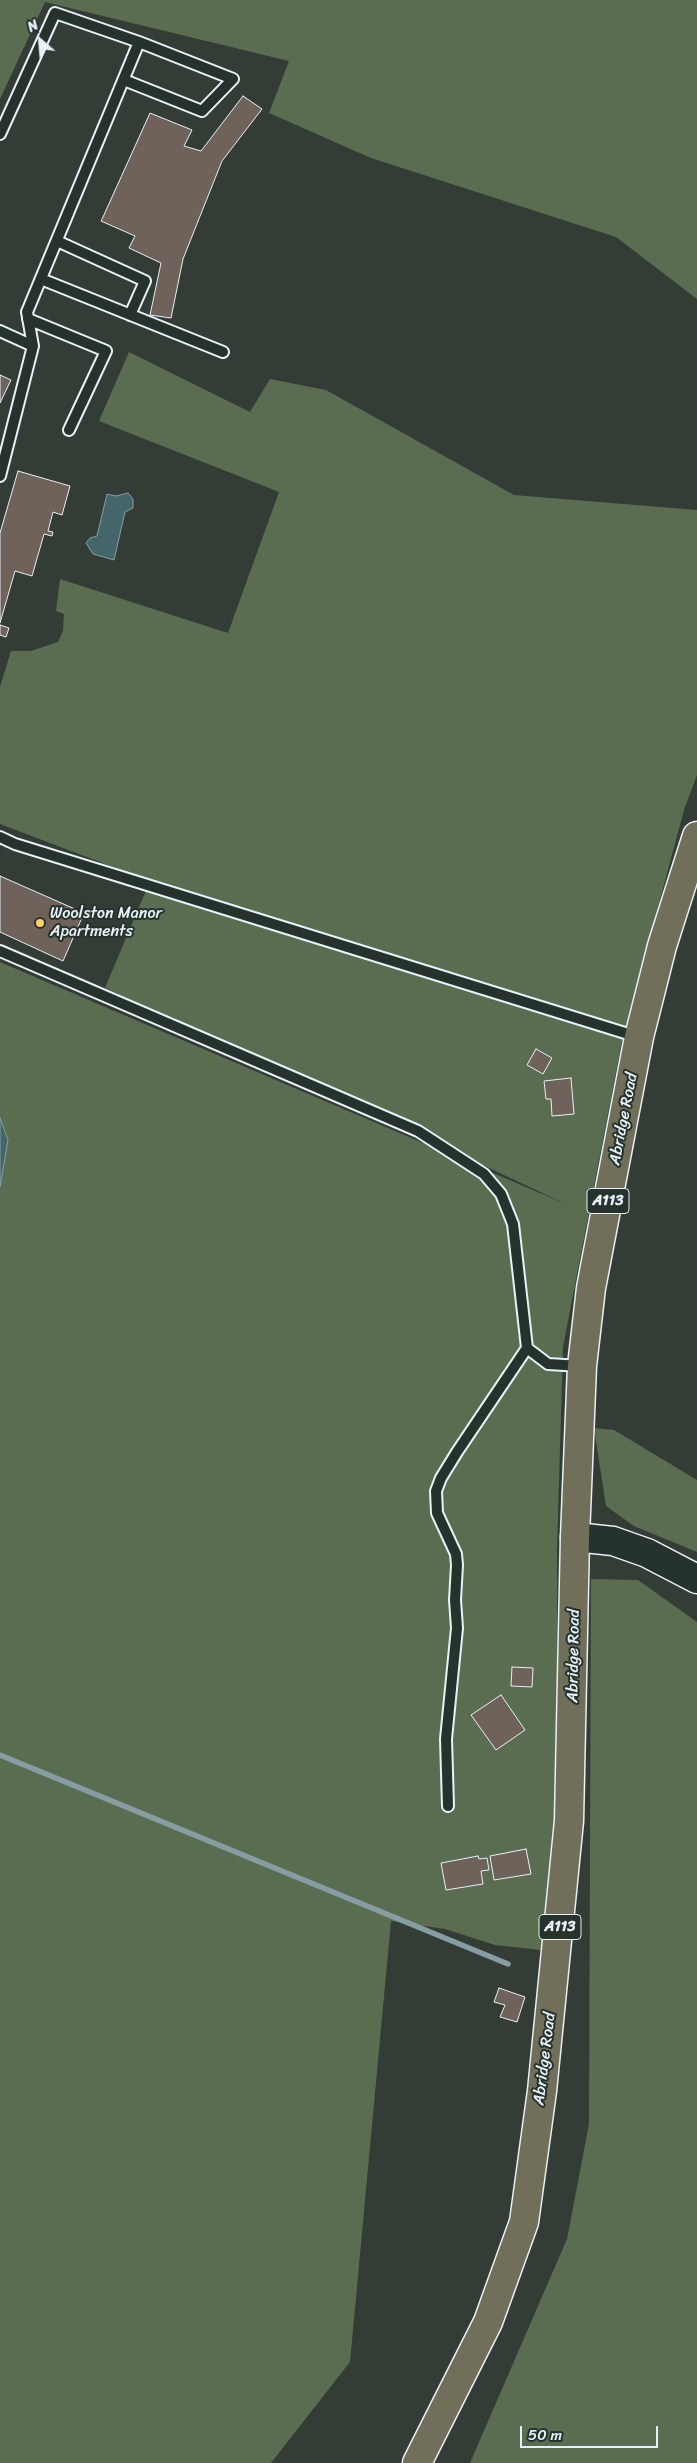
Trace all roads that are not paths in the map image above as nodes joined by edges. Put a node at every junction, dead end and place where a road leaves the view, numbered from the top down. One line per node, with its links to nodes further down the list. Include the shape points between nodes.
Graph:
1 (140, 42): 2 (lane); 2 (lane, via 233,79 202,111); 3 (lane, via 55,14)
2 (124, 80): 4 (lane)
3 (0, 134)
4 (57, 241): 5 (lane); 6 (lane, via 144,281)
5 (41, 279): 6 (lane); 7 (lane, via 27,312)
6 (130, 315): 10 (lane)
7 (28, 319): 9 (lane); 11 (lane, via 106,351)
8 (0, 331): 9 (lane)
9 (33, 346): 12 (lane)
10 (223, 352)
11 (69, 430)
12 (0, 476)
13 (697, 836): 16 (main road, Abridge Road / A113, via 662,946)
14 (0, 837): 16 (lane)
15 (0, 951): 17 (lane, via 418,1131 484,1174 501,1194 512,1224)
16 (639, 1037): 18 (main road, Abridge Road / A113, via 591,1288)
17 (528, 1348): 18 (lane, via 548,1364); 21 (lane, via 457,1452 436,1491 437,1513 456,1554 457,1565 457,1628 446,1739)
18 (582, 1366): 19 (main road, Abridge Road / A113)
19 (575, 1537): 20 (street, via 622,1544); 22 (main road, Abridge Road / A113, via 569,1821 546,2061 524,2222 488,2322)
20 (697, 1578)
21 (448, 1806)
22 (417, 2463)

